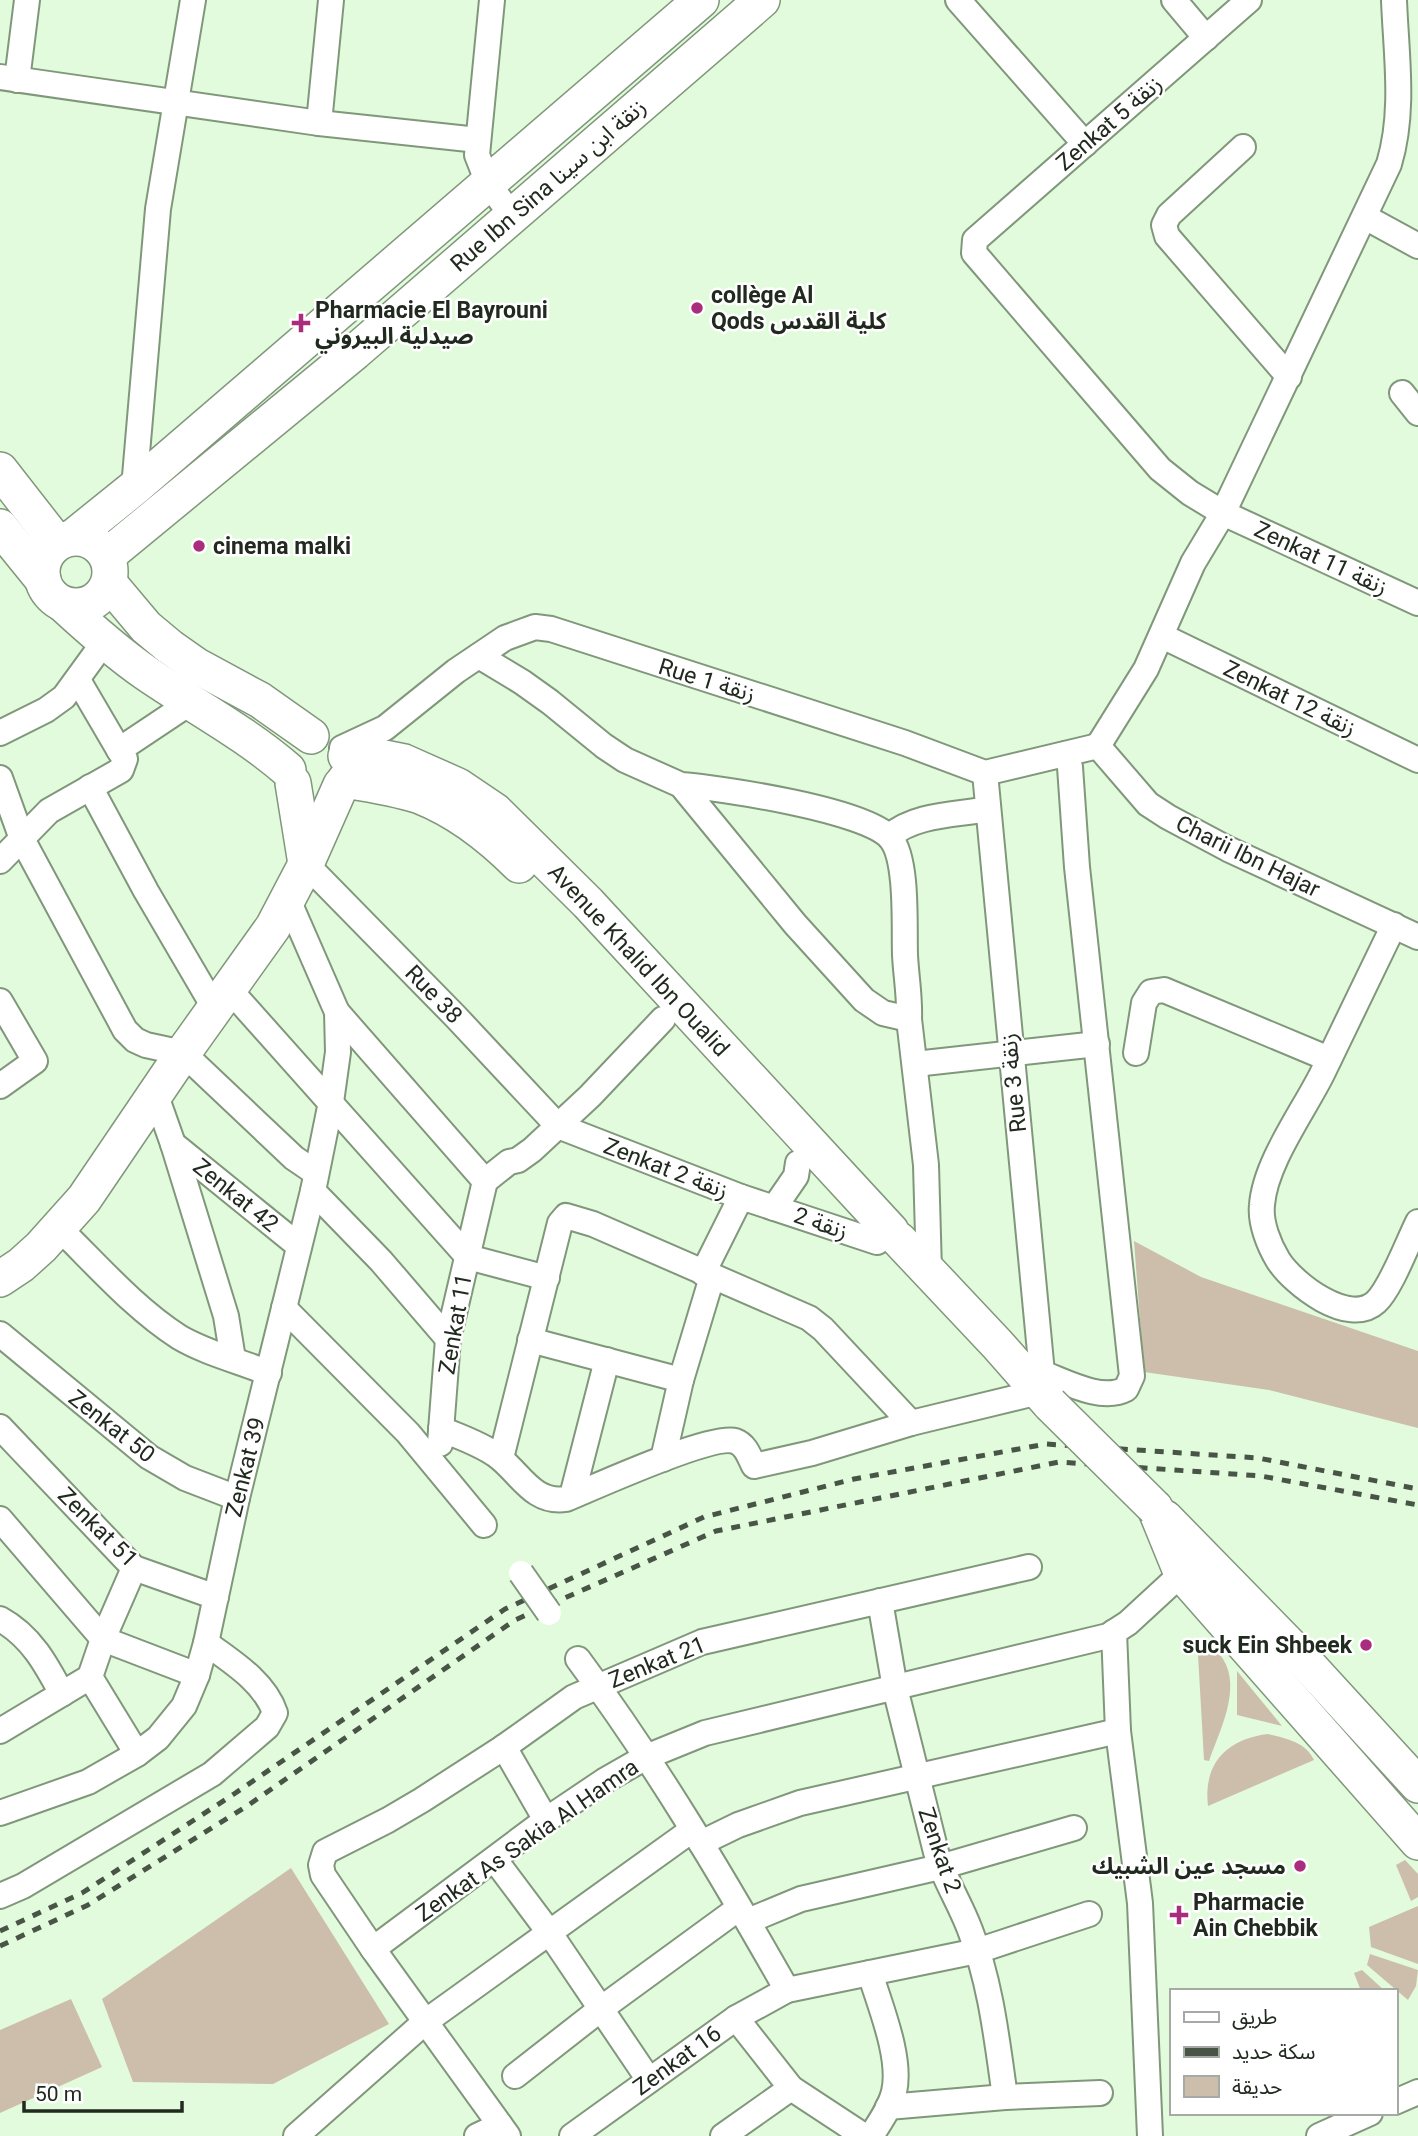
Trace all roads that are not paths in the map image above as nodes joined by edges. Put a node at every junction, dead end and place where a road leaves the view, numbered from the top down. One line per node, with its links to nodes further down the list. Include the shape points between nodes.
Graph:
1 (27, 0): 12 (street)
2 (193, 0): 13 (street)
3 (331, 0): 14 (street)
4 (492, 0): 15 (street)
5 (701, 0): 18 (main road, Rue Ibn Sina زنقة ابن سينا)
6 (762, 0): 19 (main road, Rue Ibn Sina زنقة ابن سينا)
7 (958, 0): 16 (street)
8 (1174, 0): 11 (street)
9 (1249, 0): 11 (street, Zenkat 5 زنقة)
10 (1394, 0): 20 (street, via 1395,145)
11 (1206, 38): 16 (street, Zenkat 5 زنقة)
12 (8, 78): 13 (street)
13 (176, 102): 14 (street); 27 (street, via 159,197)
14 (319, 122): 15 (street)
15 (478, 140): 18 (street, via 477,155)
16 (1085, 144): 22 (street, Zenkat 5 زنقة)
17 (1243, 147): 23 (street, via 1169,215 1164,225 1167,236)
18 (488, 183): 19 (street); 27 (main road, Rue Ibn Sina زنقة ابن سينا)
19 (512, 216): 31 (main road, Rue Ibn Sina زنقة ابن سينا)
20 (1365, 217): 21 (street); 23 (street)
21 (1418, 246)
22 (972, 247): 28 (street, Zenkat 11 زنقة, via 1160,469)
23 (1289, 377): 28 (street)
24 (1402, 393): 25 (street)
25 (1418, 413)
26 (0, 470): 30 (main road)
27 (134, 488): 30 (main road, Rue Ibn Sina زنقة ابن سينا)
28 (1223, 513): 33 (street, Zenkat 11 زنقة); 34 (street, via 1194,563)
29 (0, 527): 32 (main road)
30 (65, 541): 31 (main road, via 92,542 101,548); 32 (main road, via 44,559)
31 (108, 570): 32 (main road, via 104,593 86,605 75,607); 44 (main road, Avenue Khalid Ibn Oualid, via 146,627 197,666 260,700)
32 (53, 592): 35 (main road)
33 (1418, 603)
34 (1162, 636): 40 (street); 43 (street, Zenkat 12 زنقة)
35 (104, 642): 37 (street); 38 (main road)
36 (479, 656): 44 (street, Rue 1 زنقة); 45 (street, Rue 1 زنقة, via 526,629 551,629); 48 (street, via 532,689 615,753)
37 (78, 680): 39 (street, via 58,702); 41 (street)
38 (191, 702): 41 (street); 46 (main road, via 259,745)
39 (0, 733)
40 (1098, 746): 42 (street); 56 (street, Charii Ibn Hajar, via 1148,804 1168,817)
41 (119, 750): 49 (street, via 125,759 121,770)
42 (1066, 754): 45 (street); 63 (street)
43 (1418, 760)
44 (337, 761): 46 (main road, via 328,794 300,790); 46 (main road, via 303,739 290,752); 54 (main road); 61 (main road, Avenue Khalid Ibn Oualid, via 452,812 491,839); 81 (main road, Avenue Khalid Ibn Oualid, via 374,756 413,765 458,786 495,811 588,903)
45 (985, 773): 50 (street, Rue 3 زنقة)
46 (290, 777): 54 (main road)
47 (0, 778): 52 (street)
48 (681, 785): 51 (street, via 797,802); 62 (street, via 864,1000 883,1013)
49 (90, 787): 52 (street, via 49,811); 58 (street, via 146,891)
50 (988, 809): 51 (street, via 916,822); 66 (street, Rue 3 زنقة)
51 (890, 836): 62 (street, via 902,877)
52 (22, 839): 53 (street); 65 (street, via 124,1030 146,1045)
53 (0, 860)
54 (306, 864): 55 (main road); 72 (street, Rue 38)
55 (289, 902): 58 (main road); 60 (street, Zenkat 39)
56 (1394, 925): 57 (street, Charii Ibn Hajar); 67 (street)
57 (1418, 937)
58 (222, 999): 65 (main road); 71 (street)
59 (0, 1000): 69 (street, via 35,1060)
60 (337, 1012): 71 (street, Zenkat 39, via 338,1052); 75 (street, Zenkat 39)
61 (663, 1019): 72 (street); 74 (main road, Avenue Khalid Ibn Oualid)
62 (909, 1019): 68 (street)
63 (1097, 1044): 66 (street); 96 (street, via 1132,1377 1126,1389 1111,1394)
64 (1136, 1052): 67 (street, via 1144,1003 1151,992 1164,990)
65 (183, 1053): 70 (main road); 76 (street)
66 (1011, 1054): 68 (street); 96 (street, Rue 3 زنقة)
67 (1329, 1059): 79 (street, via 1264,1191 1262,1212 1277,1259 1298,1283 1354,1311 1377,1301)
68 (915, 1064): 84 (street, via 926,1165)
69 (0, 1086)
70 (155, 1093): 73 (street); 80 (main road, via 84,1199)
71 (331, 1102): 76 (street, Zenkat 39); 83 (street)
72 (558, 1126): 75 (street, via 524,1157); 77 (street, Zenkat 2 زنقة)
73 (173, 1144): 82 (street, Zenkat 42); 92 (street, via 226,1316)
74 (798, 1163): 78 (street, زنقة 2, via 796,1176); 81 (main road, Avenue Khalid Ibn Oualid)
75 (485, 1181): 83 (street, Zenkat 11)
76 (315, 1182): 82 (street, Zenkat 39); 90 (street)
77 (741, 1197): 78 (street, Zenkat 2 زنقة); 85 (street)
78 (774, 1208): 81 (street, زنقة 2)
79 (1418, 1222)
80 (59, 1228): 87 (main road); 92 (street, via 145,1312 180,1337)
81 (886, 1241): 84 (main road, Avenue Khalid Ibn Oualid); 96 (main road, Avenue Khalid Ibn Oualid, via 966,1340 995,1363)
82 (299, 1246): 88 (street, Zenkat 39)
83 (468, 1257): 86 (street); 90 (street, Zenkat 11)
84 (929, 1271): 96 (main road, Avenue Khalid Ibn Oualid)
85 (708, 1275): 86 (street, via 566,1216 560,1223); 95 (street); 97 (street, via 813,1321)
86 (547, 1278): 91 (street)
87 (0, 1279)
88 (284, 1308): 94 (street, Zenkat 39); 102 (street)
89 (0, 1334): 104 (street, Zenkat 50, via 149,1457)
90 (448, 1339): 99 (street, Zenkat 11)
91 (530, 1340): 93 (street); 100 (street)
92 (233, 1359): 94 (street)
93 (607, 1360): 95 (street); 103 (street)
94 (269, 1373): 104 (street, Zenkat 39)
95 (681, 1380): 101 (street)
96 (1044, 1390): 97 (street); 107 (main road, Avenue Khalid Ibn Oualid, bridge, via 1155,1508)
97 (911, 1423): 101 (street, via 754,1466 744,1447 729,1440)
98 (0, 1427): 109 (street, Zenkat 51)
99 (441, 1429): 100 (street); 102 (street, Zenkat 11)
100 (501, 1458): 103 (street, via 539,1495 555,1500)
101 (663, 1459): 103 (street)
102 (439, 1469): 106 (street)
103 (572, 1496)
104 (237, 1498): 111 (street, Zenkat 39)
105 (0, 1519): 116 (street)
106 (484, 1525)
107 (1192, 1564): 115 (street, Zenkat As Sakia Al Hamra); 130 (main road, Avenue Khalid Ibn Oualid, via 1299,1655); 135 (main road, Avenue Khalid Ibn Oualid)
108 (1028, 1567): 112 (street, Zenkat 21)
109 (134, 1568): 111 (street, Zenkat 51); 116 (street)
110 (521, 1573): 113 (street, bridge)
111 (216, 1597): 117 (street, Zenkat 39)
112 (880, 1601): 121 (street, Zenkat 21, via 710,1639); 122 (street, Zenkat 2)
113 (549, 1613)
114 (0, 1619): 123 (street, via 27,1637)
115 (1114, 1633): 122 (street, Zenkat As Sakia Al Hamra); 125 (street)
116 (103, 1639): 119 (street); 120 (street)
117 (206, 1643): 119 (street, Zenkat 39); 138 (street, via 240,1668 272,1704 275,1713 267,1727 212,1774)
118 (578, 1659): 121 (street)
119 (197, 1675): 127 (street, Zenkat 39, via 184,1706)
120 (90, 1677): 123 (street); 127 (street)
121 (598, 1686): 126 (street, Zenkat 21); 128 (street)
122 (895, 1688): 128 (street, Zenkat As Sakia Al Hamra, via 705,1732); 129 (street, Zenkat 2)
123 (62, 1694): 124 (street)
124 (0, 1731)
125 (1118, 1731): 129 (street); 165 (street, via 1140,1903)
126 (504, 1747): 132 (street); 142 (street, Zenkat 21, via 388,1821 325,1852 323,1874)
127 (137, 1755): 131 (street, Zenkat 39, via 88,1782)
128 (646, 1757): 132 (street, Zenkat As Sakia Al Hamra); 134 (street)
129 (916, 1776): 134 (street, via 784,1807); 137 (street, Zenkat 2)
130 (1418, 1785)
131 (0, 1814)
132 (546, 1820): 136 (street, Zenkat As Sakia Al Hamra)
133 (1074, 1829): 137 (street)
134 (696, 1837): 139 (street); 141 (street)
135 (1418, 1842)
136 (495, 1860): 141 (street); 142 (street, Zenkat As Sakia Al Hamra)
137 (940, 1867): 139 (street); 143 (street, Zenkat 2)
138 (0, 1896)
139 (744, 1914): 145 (street); 146 (street)
140 (1089, 1914): 143 (street, Zenkat 16)
141 (549, 1933): 146 (street); 148 (street)
142 (373, 1949): 148 (street)
143 (978, 1951): 144 (street, Zenkat 16); 154 (street, Zenkat 2)
144 (870, 1973): 145 (street, Zenkat 16); 156 (street, via 895,2064)
145 (787, 1990): 147 (street, Zenkat 16)
146 (601, 2008): 149 (street); 150 (street)
147 (736, 2018): 150 (street, Zenkat 16); 151 (street)
148 (425, 2022): 158 (street); 159 (street)
149 (515, 2076)
150 (649, 2080): 161 (street, Zenkat 16)
151 (791, 2088): 162 (street); 163 (street)
152 (1418, 2092): 155 (street)
153 (1100, 2093): 154 (street)
154 (1005, 2097): 156 (street)
155 (1397, 2101)
156 (888, 2108): 164 (street)
157 (1366, 2115): 166 (street)
158 (504, 2131): 160 (street)
159 (296, 2136)
160 (477, 2136)
161 (572, 2136)
162 (723, 2136)
163 (864, 2136)
164 (871, 2136)
165 (1150, 2136)
166 (1319, 2136)

